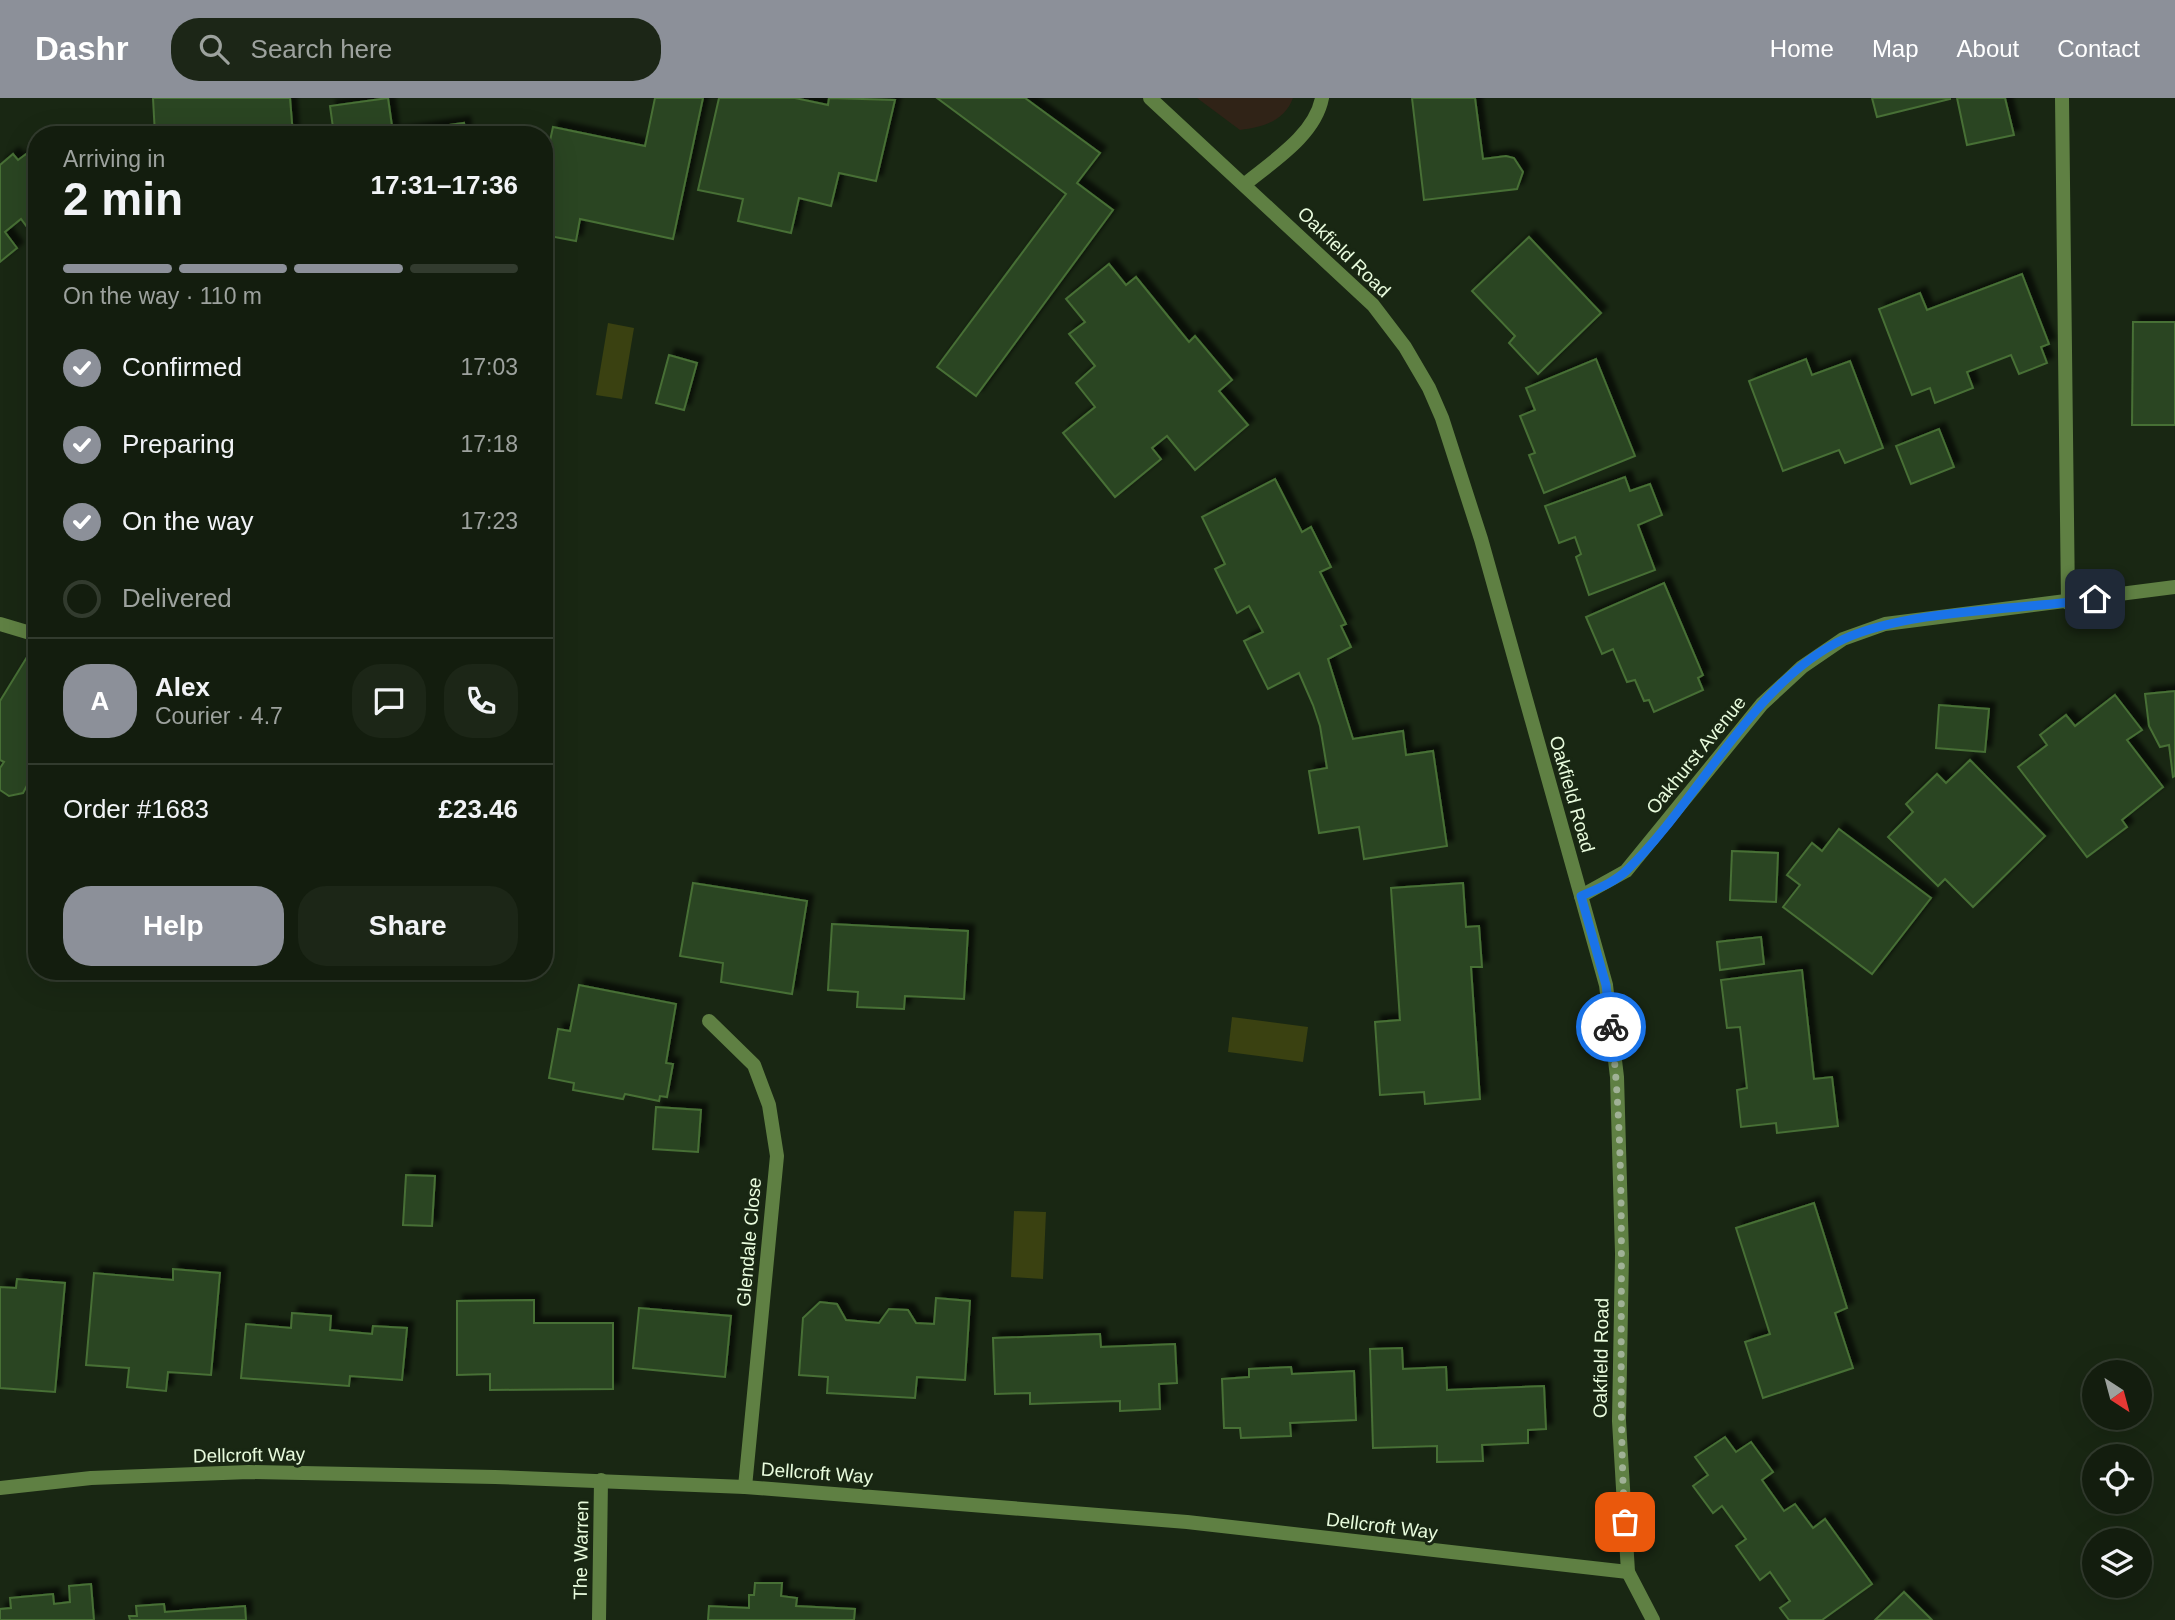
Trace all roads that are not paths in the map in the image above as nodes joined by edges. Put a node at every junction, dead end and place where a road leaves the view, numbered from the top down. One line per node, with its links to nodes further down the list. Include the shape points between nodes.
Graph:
1 (1150, 98): 4 (street, Oakfield Road)
2 (1322, 98): 4 (street, via 1320,110 1294,143)
3 (2062, 98): 6 (street)
4 (1245, 184): 9 (street, Oakfield Road, via 1373,304 1429,388 1481,539)
5 (2175, 587): 6 (street, Oakhurst Avenue)
6 (2068, 603): 9 (street, Oakhurst Avenue, via 1885,624 1843,639 1802,667 1762,704 1626,871)
7 (0, 624): 8 (street)
8 (28, 632)
9 (1581, 896): 14 (street, Oakfield Road, via 1606,985 1617,1077 1622,1254 1619,1421)
10 (709, 1021): 12 (street, Glendale Close, via 754,1065 769,1105 777,1156)
11 (601, 1480): 12 (street, Dellcroft Way); 13 (street, Dellcroft Way, via 249,1472 91,1478); 15 (street, The Warren)
12 (745, 1487): 14 (street, Dellcroft Way, via 1187,1522)
13 (0, 1488)
14 (1628, 1572): 16 (street, Oakfield Road)
15 (599, 1620)
16 (1653, 1620)

